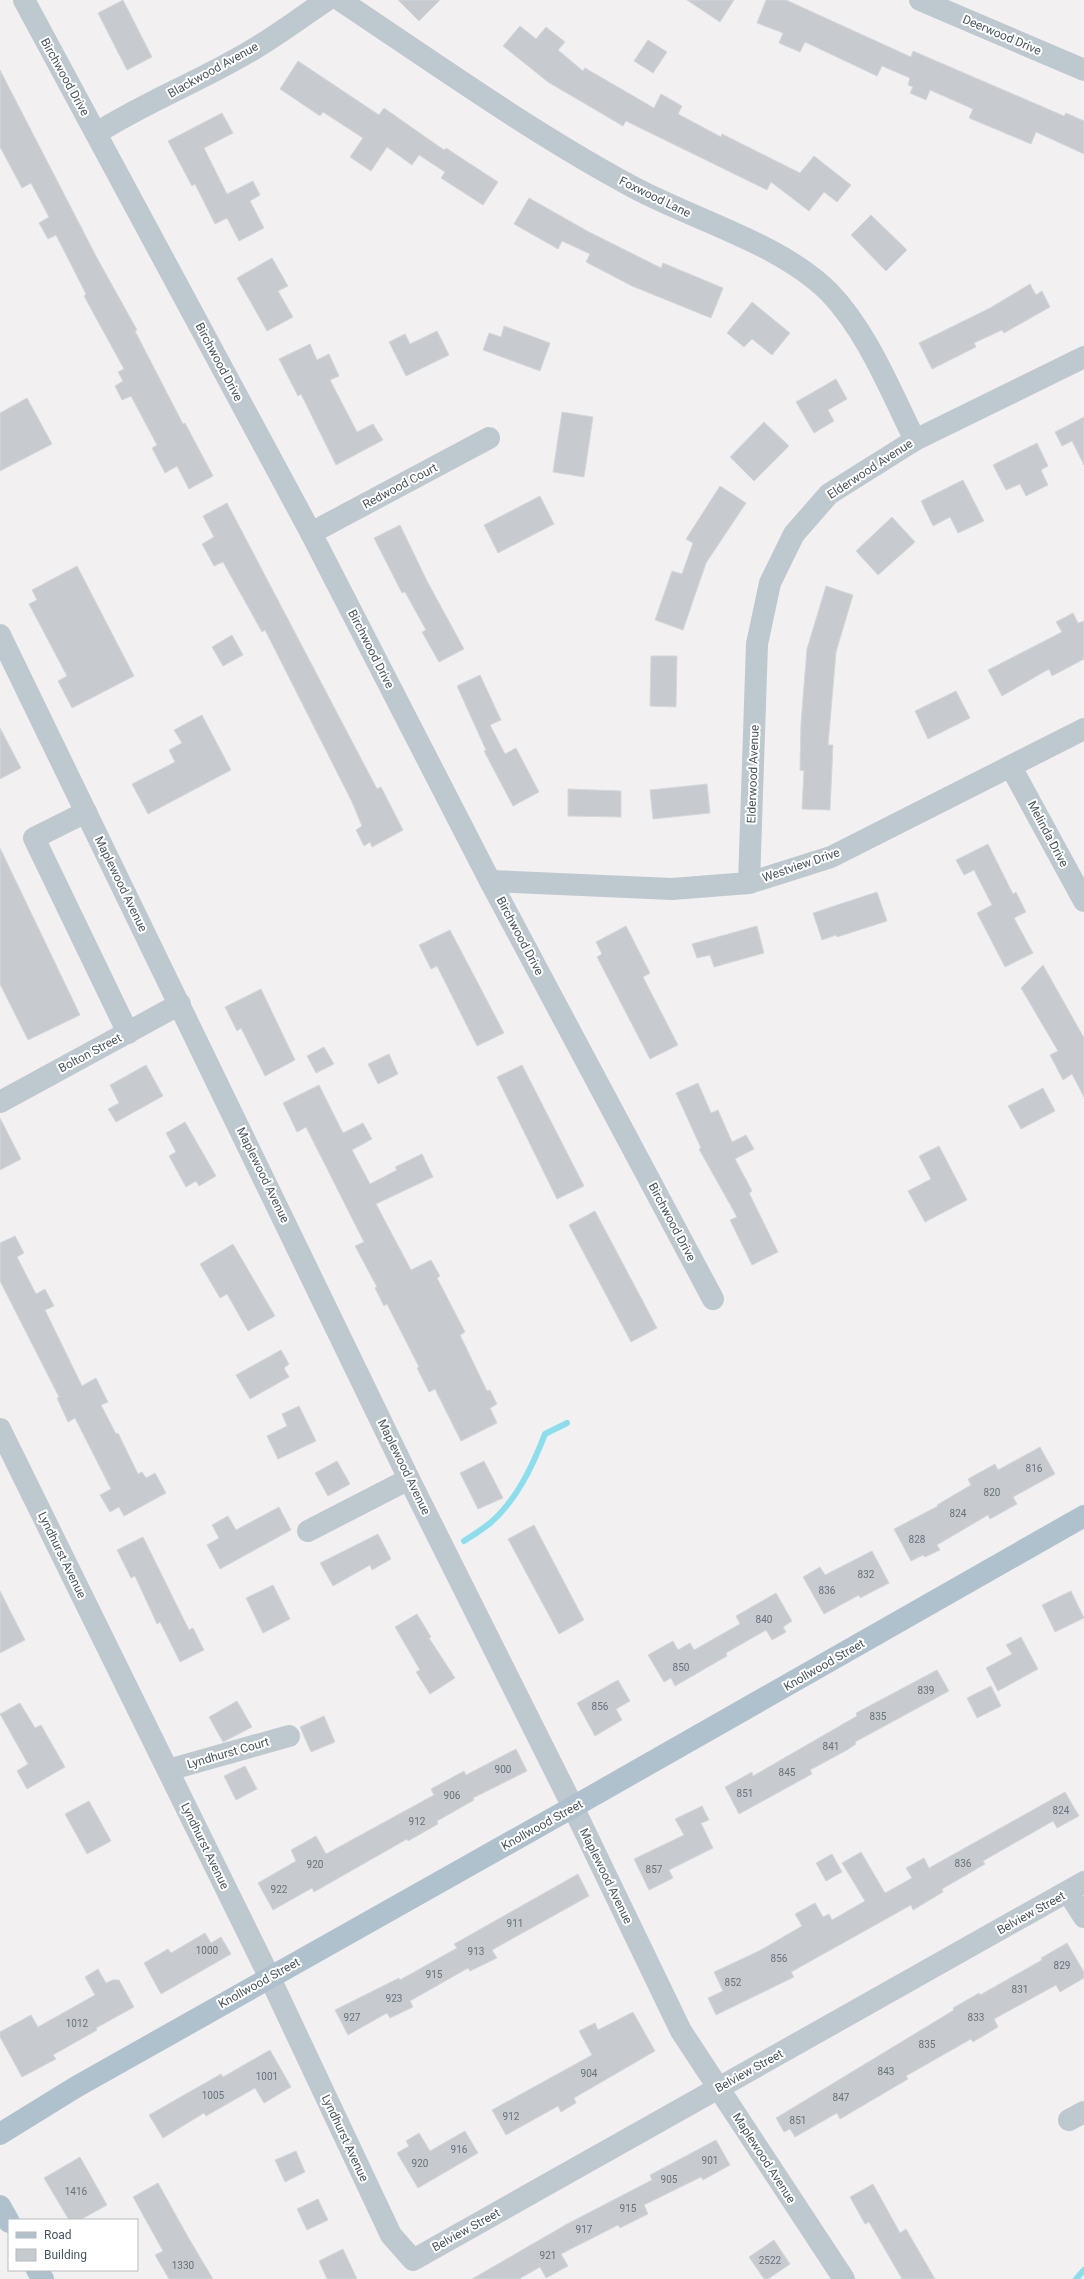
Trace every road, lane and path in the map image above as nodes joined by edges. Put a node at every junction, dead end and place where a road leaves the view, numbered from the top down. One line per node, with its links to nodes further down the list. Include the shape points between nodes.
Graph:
1 (24, 0): 6 (street, Birchwood Drive)
2 (327, 0): 6 (street, Blackwood Avenue, via 242,56 180,90 120,118)
3 (340, 0): 9 (street, Foxwood Lane, via 588,163 635,188 781,256 811,275 830,293 871,352)
4 (920, 0): 5 (street, Deerwood Drive)
5 (1084, 70)
6 (97, 133): 10 (street, Birchwood Drive)
7 (1084, 357): 9 (street, Elderwood Avenue)
8 (488, 438): 10 (street, Redwood Court)
9 (915, 440): 16 (street, Elderwood Avenue, via 829,494 794,534 770,583 756,644)
10 (311, 533): 15 (street, Birchwood Drive)
11 (0, 635): 14 (street, Maplewood Avenue)
12 (1084, 729): 13 (street, Westview Drive)
13 (1011, 767): 16 (street, Westview Drive, via 831,857); 17 (street, Melinda Drive)
14 (86, 812): 18 (street, Maplewood Avenue); 19 (street, via 34,838)
15 (490, 881): 16 (street, Westview Drive, via 672,889); 21 (street, Birchwood Drive)
16 (750, 883)
17 (1084, 902)
18 (180, 1004): 19 (street, Bolton Street); 23 (street, Maplewood Avenue)
19 (128, 1033): 20 (street, Bolton Street)
20 (0, 1102)
21 (713, 1299)
22 (0, 1429): 27 (street, Lyndhurst Avenue)
23 (409, 1480): 25 (street); 28 (street, Maplewood Avenue)
24 (1084, 1516): 28 (main road, Knollwood Street)
25 (308, 1532)
26 (289, 1736): 27 (street, Lyndhurst Court)
27 (168, 1770): 31 (street, Lyndhurst Avenue)
28 (573, 1808): 31 (main road, Knollwood Street); 32 (street, Maplewood Avenue, via 681,2031)
29 (1076, 1887): 30 (street); 32 (street, Belview Street)
30 (1084, 1917)
31 (270, 1978): 33 (main road, Knollwood Street, via 76,2086); 36 (street, Lyndhurst Avenue, via 391,2235)
32 (718, 2089): 36 (street, Belview Street); 37 (street, Maplewood Avenue)
33 (0, 2134)
34 (0, 2206): 35 (main road)
35 (8, 2220)
36 (413, 2260)
37 (844, 2279)

